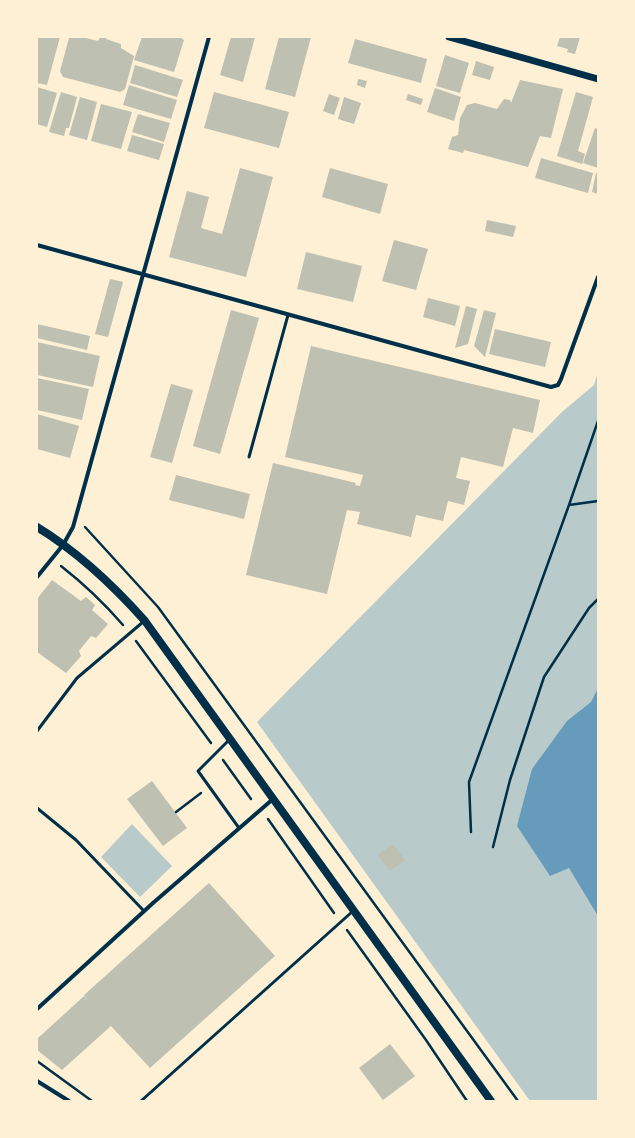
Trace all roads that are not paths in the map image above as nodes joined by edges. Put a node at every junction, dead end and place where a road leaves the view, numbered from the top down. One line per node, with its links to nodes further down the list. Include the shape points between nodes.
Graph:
1 (209, 37): 5 (street)
2 (449, 37): 3 (street)
3 (598, 79)
4 (37, 245): 5 (street)
5 (142, 274): 7 (street); 10 (street, via 73,527)
6 (598, 277): 7 (street, via 561,380 558,385 551,387)
7 (288, 315): 8 (lane)
8 (249, 457)
9 (37, 527): 10 (main road)
10 (63, 545): 11 (street); 12 (main road, via 107,580)
11 (37, 577)
12 (145, 620): 13 (lane, via 78,678); 14 (main road)
13 (37, 731)
14 (230, 739): 15 (main road); 17 (lane, via 198,771)
15 (273, 799): 17 (street); 18 (main road)
16 (37, 808): 19 (lane, via 76,840)
17 (238, 828): 19 (street)
18 (354, 910): 23 (lane); 24 (main road)
19 (144, 911): 20 (street)
20 (37, 1009)
21 (37, 1080): 22 (street)
22 (69, 1101)
23 (141, 1101)
24 (491, 1101)

